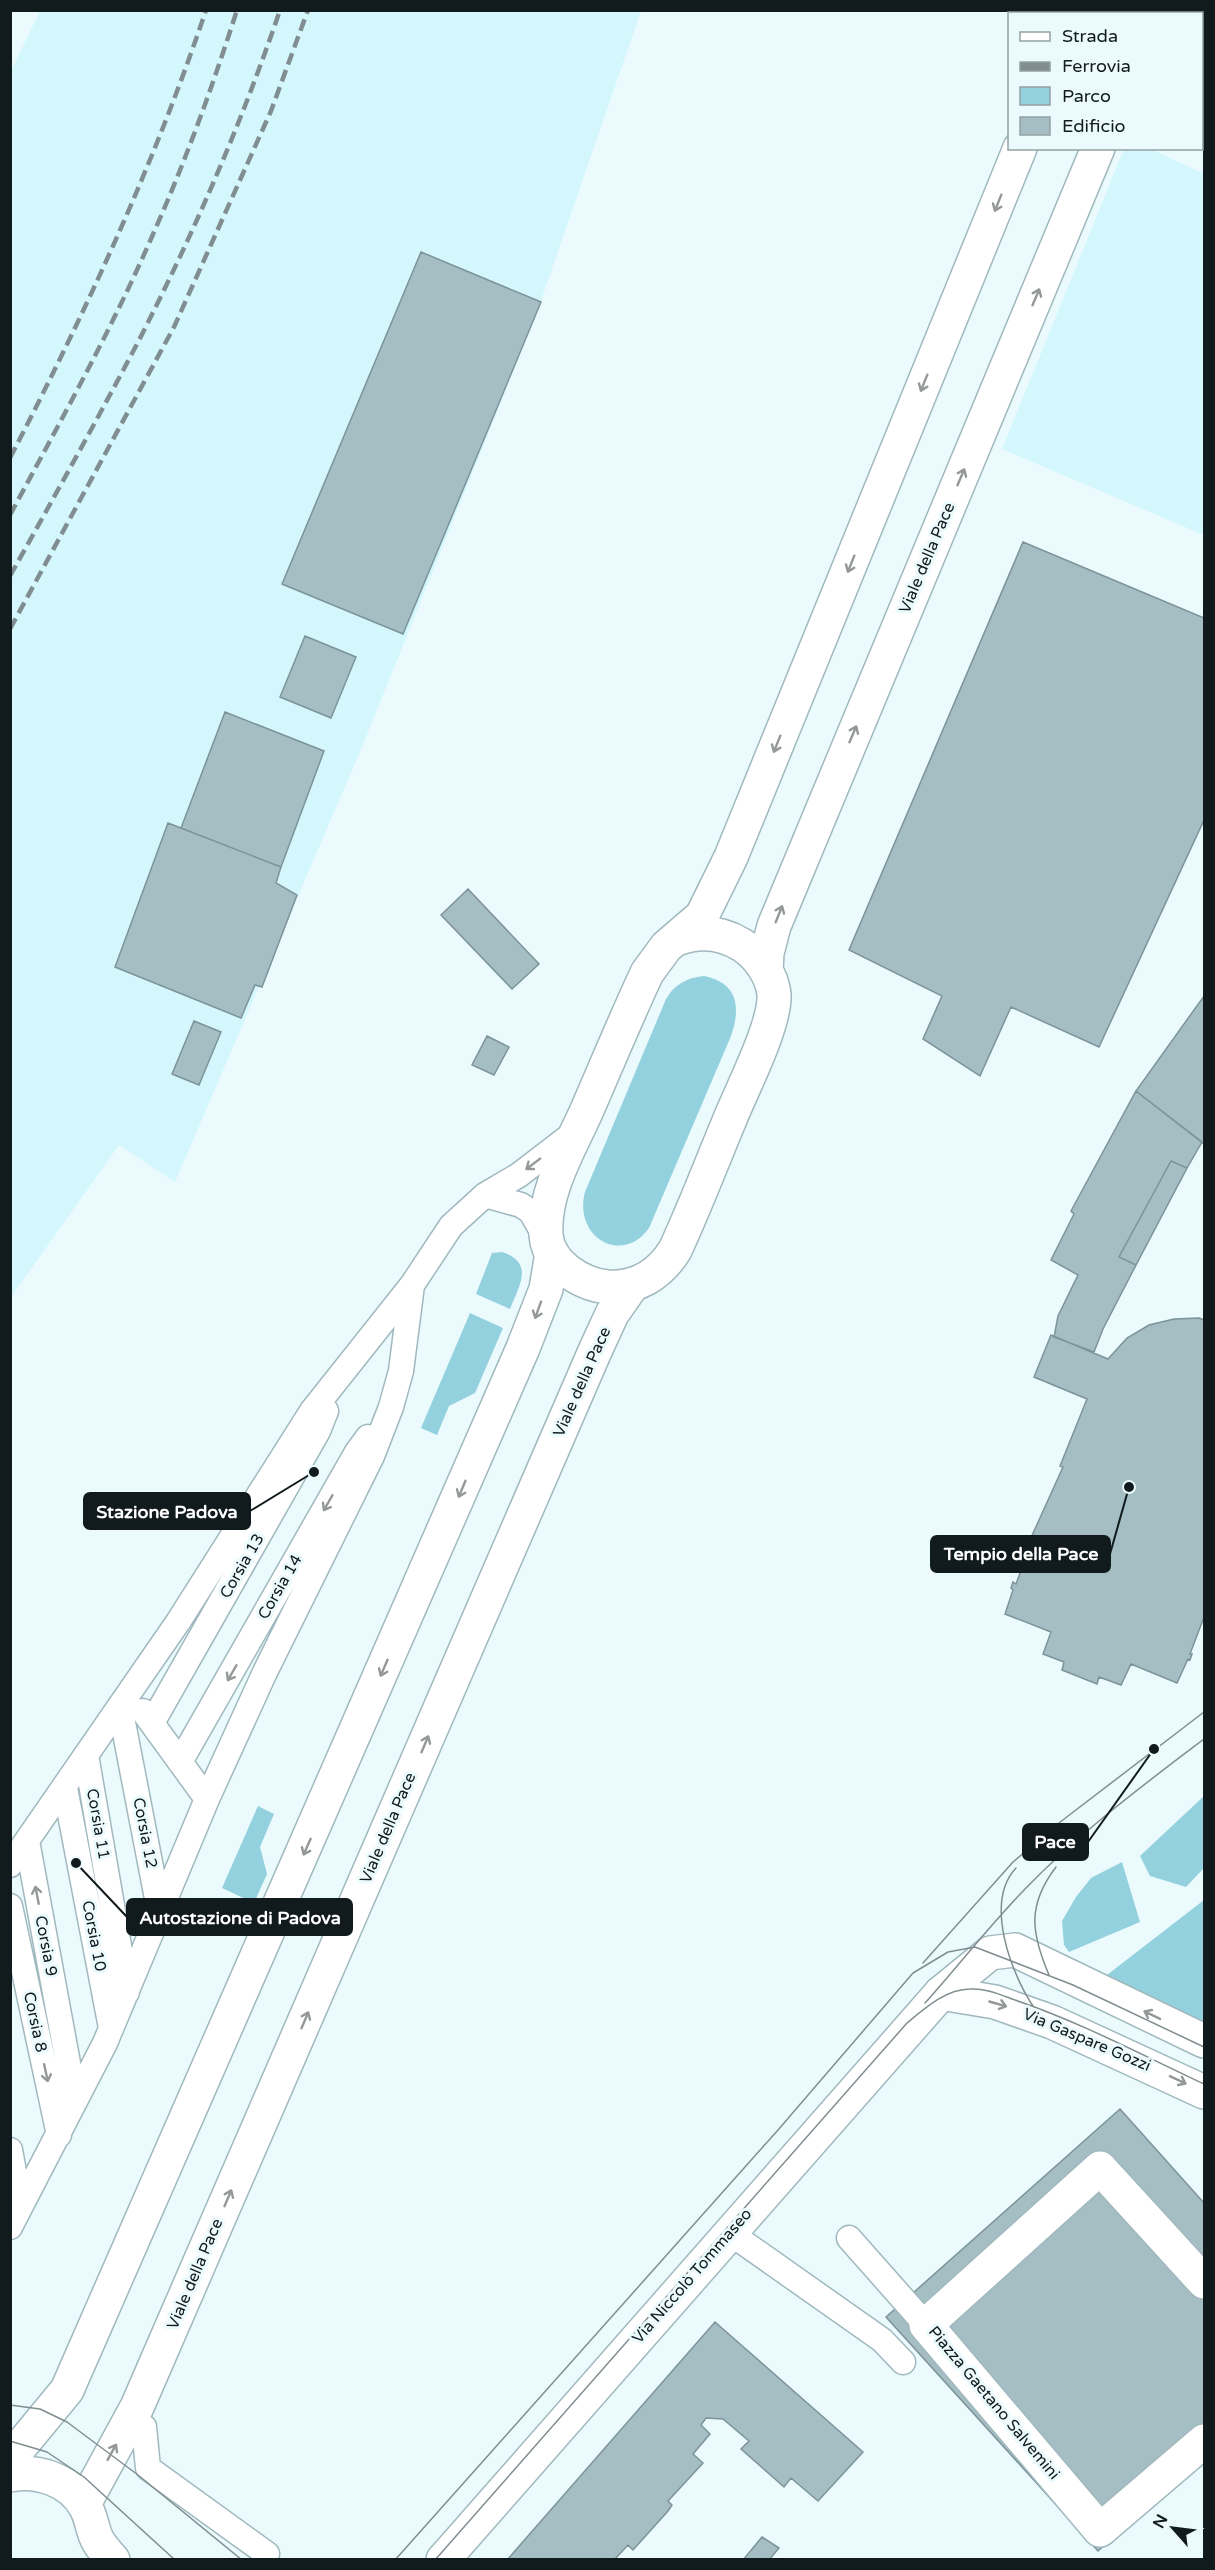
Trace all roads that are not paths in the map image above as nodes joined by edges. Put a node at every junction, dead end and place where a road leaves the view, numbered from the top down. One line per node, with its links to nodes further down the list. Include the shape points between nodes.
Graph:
1 (1019, 150): 3 (street, one-way to 3, via 730,857 702,916)
2 (1097, 150): 4 (street, Viale della Pace, one-way to 2, via 769,943 779,915)
3 (677, 939): 4 (street, Viale della Pace, via 698,932 722,936 747,948); 5 (street, via 647,973)
4 (766, 971): 8 (street, Viale della Pace, via 774,992 771,1016 680,1239 663,1268)
5 (579, 1129): 6 (lane, one-way to 6, via 519,1175); 7 (street, via 552,1196 546,1221)
6 (485, 1195): 7 (lane, via 521,1205 531,1212); 9 (lane, via 451,1226)
7 (549, 1247): 8 (street, Viale della Pace, via 564,1268 590,1282 608,1287); 36 (street, one-way to 36, via 546,1288 527,1338 67,2390)
8 (633, 1284): 38 (street, Viale della Pace, one-way to 8, via 137,2407 595,1351 612,1314)
9 (412, 1285): 10 (lane); 11 (lane, via 403,1362)
10 (340, 1376): 12 (lane, via 312,1411); 13 (lane, Corsia 13, via 318,1431)
11 (391, 1407): 14 (lane, Corsia 14, one-way to 14, via 357,1452); 17 (lane, via 372,1456)
12 (125, 1700): 13 (lane); 15 (lane); 20 (lane, Corsia 12, via 131,1764)
13 (152, 1723): 14 (lane)
14 (180, 1762): 17 (lane)
15 (87, 1764): 16 (lane); 21 (lane, Corsia 11)
16 (65, 1788): 18 (lane); 23 (lane, Corsia 10)
17 (207, 1799): 20 (lane)
18 (22, 1854): 26 (lane, Corsia 9, one-way to 18, via 63,2035)
19 (10, 1906): 26 (lane, Corsia 8, one-way to 26)
20 (159, 1908): 21 (lane)
21 (127, 1992): 23 (lane)
22 (941, 1993): 24 (street, one-way to 22, via 1015,1950 990,1953); 25 (street, Via Gaspare Gozzi, one-way to 25, via 994,2002 1053,2022); 29 (street, Via Niccolò Tommaseo)
23 (111, 2025): 26 (lane)
24 (1204, 2041)
25 (1204, 2092)
26 (64, 2105): 28 (lane, via 58,2135)
27 (10, 2150): 28 (lane)
28 (14, 2217)
29 (730, 2233): 33 (lane, via 882,2340); 41 (street, Via Niccolò Tommaseo)
30 (849, 2238): 32 (lane)
31 (1203, 2276): 32 (street, Piazza Gaetano Salvemini, via 1100,2168)
32 (926, 2325): 35 (street, Piazza Gaetano Salvemini, via 1100,2530)
33 (903, 2362)
34 (144, 2427): 40 (lane, via 148,2468)
35 (1204, 2440)
36 (10, 2459)
37 (10, 2475): 38 (street, via 30,2473 55,2479)
38 (84, 2504): 39 (street)
39 (105, 2550)
40 (267, 2554)
41 (443, 2559)

